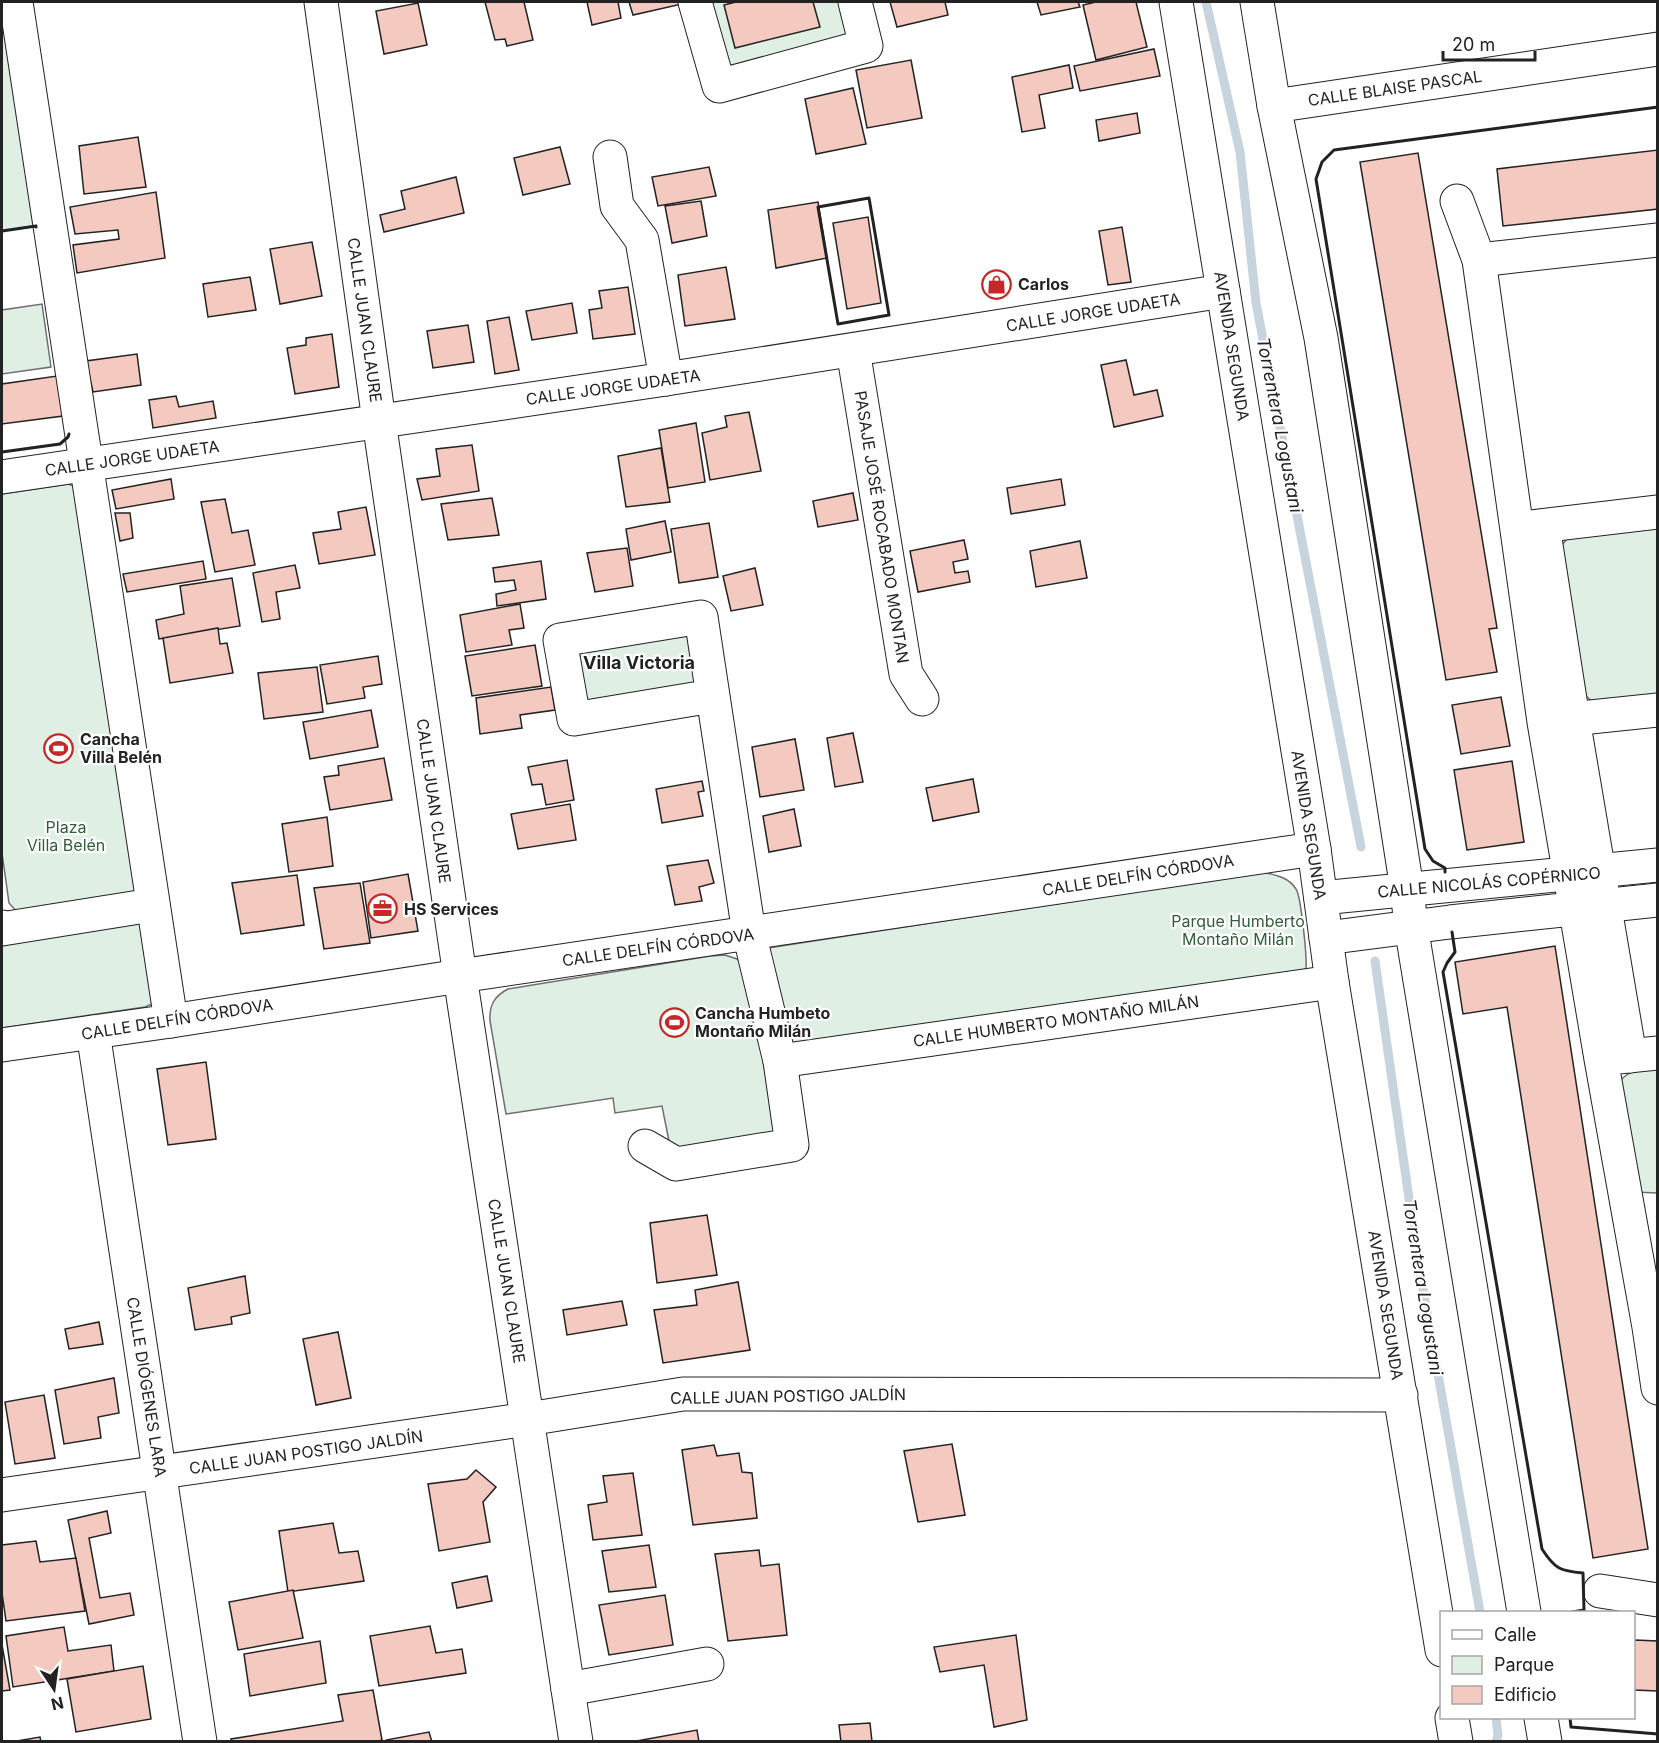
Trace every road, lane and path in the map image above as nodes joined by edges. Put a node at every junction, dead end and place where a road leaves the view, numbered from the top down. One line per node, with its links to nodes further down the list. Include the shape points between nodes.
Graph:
1 (16, 2): 17 (street)
2 (321, 2): 16 (street, CALLE JUAN CLAURE)
3 (695, 2): 4 (street, via 719,86 866,46)
4 (855, 2)
5 (1176, 2): 13 (street, AVENIDA SEGUNDA)
6 (1257, 2): 8 (street)
7 (1658, 49): 8 (street, CALLE BLAISE PASCAL)
8 (1274, 106): 28 (street, via 1321,338)
9 (610, 157): 15 (street, via 617,206 642,240)
10 (1456, 201): 12 (street)
11 (1658, 240): 12 (street)
12 (1479, 260): 20 (street)
13 (1223, 291): 14 (street, CALLE JORGE UDAETA); 25 (street, AVENIDA SEGUNDA)
14 (853, 350): 15 (street, CALLE JORGE UDAETA); 22 (street, PASAJE JOSÉ ROCABADO MONTAN, via 906,674)
15 (666, 379): 16 (street, CALLE JORGE UDAETA)
16 (379, 421): 17 (street, CALLE JORGE UDAETA); 37 (street, CALLE JUAN CLAURE)
17 (87, 465): 18 (street, CALLE JORGE UDAETA); 31 (street)
18 (2, 477)
19 (1658, 512): 20 (street)
20 (1530, 528): 24 (street)
21 (712, 696): 21 (street, via 701,617 560,640 574,719); 35 (street)
22 (922, 699)
23 (1658, 710): 24 (street)
24 (1558, 721): 27 (street)
25 (1314, 849): 29 (street, AVENIDA SEGUNDA); 35 (street, CALLE DELFÍN CÓRDOVA)
26 (1658, 865): 27 (street, CALLE NICOLÁS COPÉRNICO)
27 (1584, 872): 28 (street, CALLE NICOLÁS COPÉRNICO); 32 (street)
28 (1407, 889): 29 (street, CALLE NICOLÁS COPÉRNICO); 33 (street)
29 (1321, 898): 36 (street, AVENIDA SEGUNDA)
30 (1658, 900): 32 (street, CALLE NICOLÁS COPÉRNICO)
31 (152, 905): 34 (street); 39 (street)
32 (1590, 907): 33 (street, CALLE NICOLÁS COPÉRNICO); 42 (street)
33 (1411, 926): 36 (street, CALLE NICOLÁS COPÉRNICO); 53 (street)
34 (2, 927)
35 (749, 933): 37 (street, CALLE DELFÍN CÓRDOVA); 43 (street)
36 (1326, 938): 38 (street, AVENIDA SEGUNDA)
37 (460, 976): 39 (street, CALLE DELFÍN CÓRDOVA); 48 (street, CALLE JUAN CLAURE)
38 (1332, 982): 43 (street, CALLE HUMBERTO MONTAÑO MILÁN); 47 (street, AVENIDA SEGUNDA)
39 (171, 1021): 40 (street, CALLE DELFÍN CÓRDOVA)
40 (93, 1032): 41 (street, CALLE DELFÍN CÓRDOVA); 49 (street, CALLE DIÓGENES LARA)
41 (2, 1045)
42 (1630, 1056): 45 (street)
43 (780, 1061): 44 (street, via 792,1145 676,1164)
44 (645, 1146)
45 (1653, 1328): 46 (street)
46 (1658, 1388)
47 (1401, 1395): 48 (street, CALLE JUAN POSTIGO JALDÍN, via 683,1394); 54 (street, AVENIDA SEGUNDA)
48 (528, 1419): 49 (street, CALLE JUAN POSTIGO JALDÍN); 56 (street, CALLE JUAN CLAURE)
49 (159, 1473): 50 (street, CALLE JUAN POSTIGO JALDÍN); 59 (street, CALLE DIÓGENES LARA)
50 (2, 1496)
51 (1600, 1591): 52 (street)
52 (1658, 1600)
53 (1524, 1611)
54 (1440, 1638)
55 (707, 1664): 56 (street)
56 (568, 1689): 60 (street, CALLE JUAN CLAURE)
57 (1452, 1719): 61 (street)
58 (1541, 1719): 62 (street)
59 (200, 1742)
60 (576, 1742)
61 (1456, 1742)
62 (1545, 1742)

